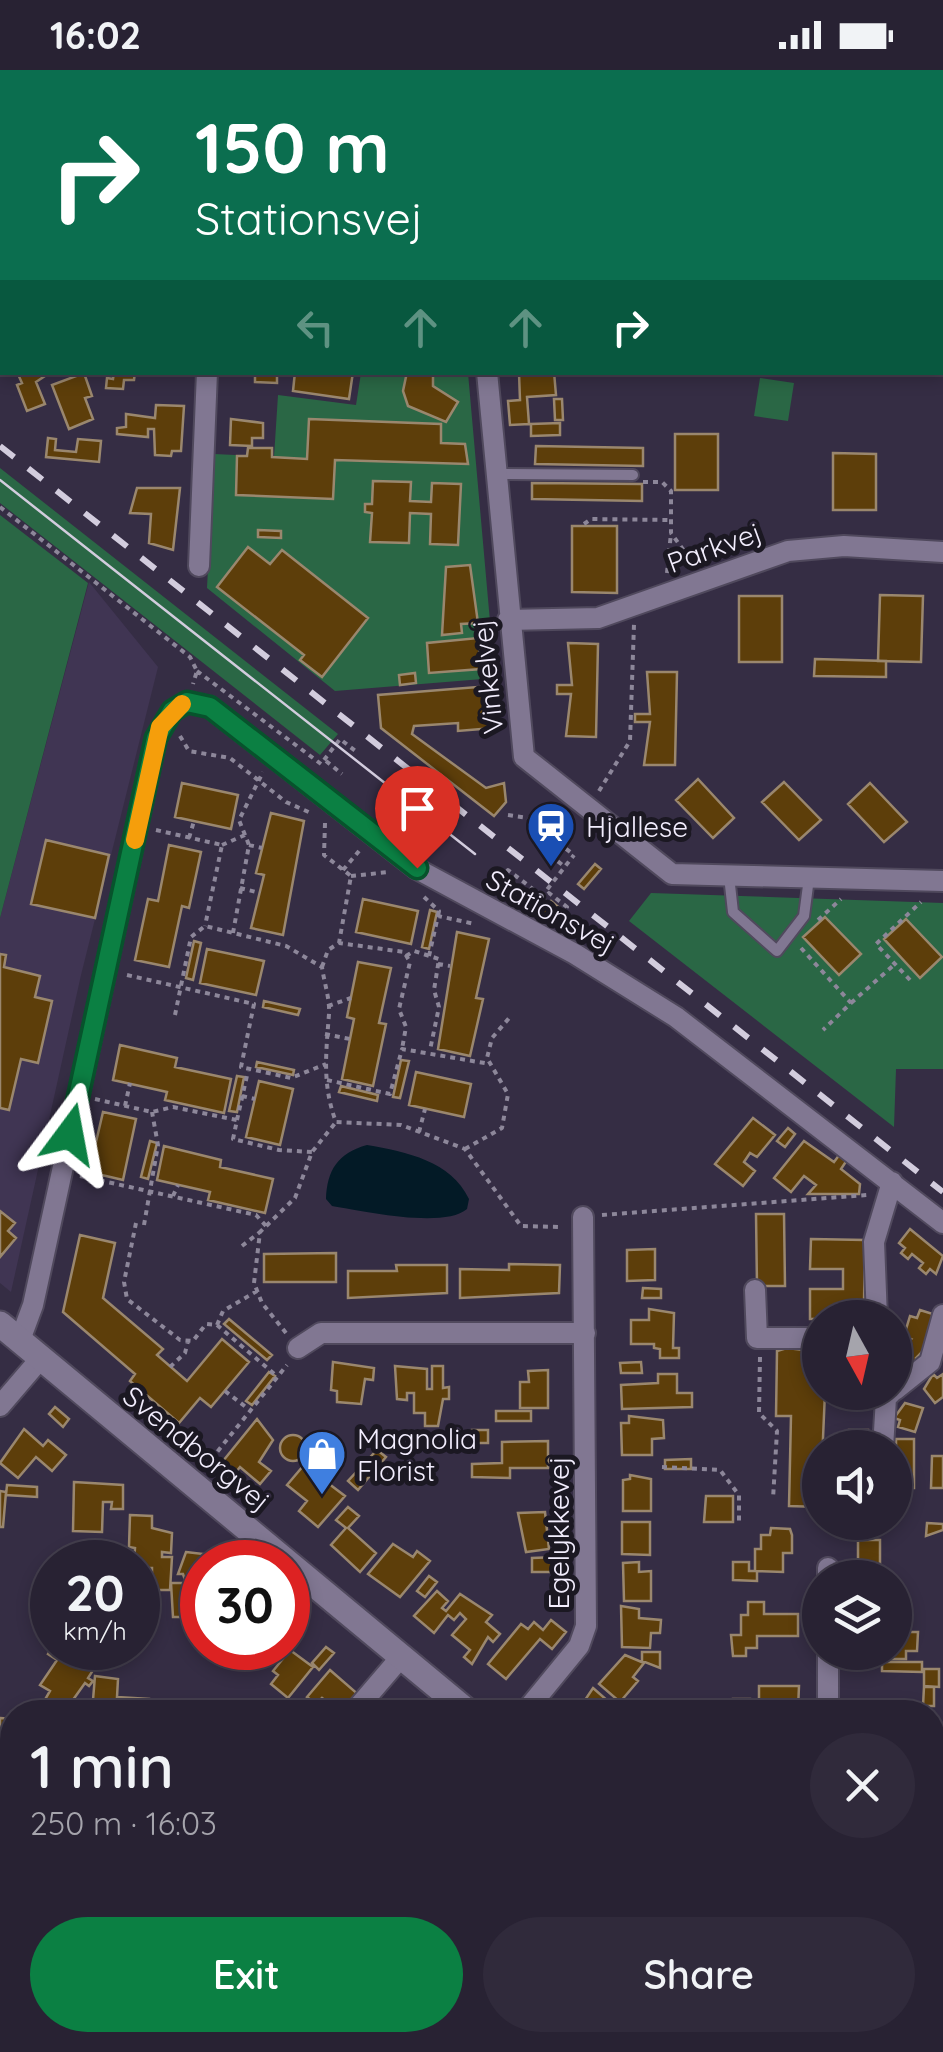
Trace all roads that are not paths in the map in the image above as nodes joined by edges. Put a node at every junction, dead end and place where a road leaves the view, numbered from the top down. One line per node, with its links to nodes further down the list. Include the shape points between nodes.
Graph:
1 (206, 375): 6 (street)
2 (488, 375): 3 (street, Vinkelvej)
3 (496, 474): 4 (lane); 7 (street, Vinkelvej)
4 (633, 475)
5 (943, 552): 7 (street, Parkvej, via 844,546 788,551 598,618)
6 (199, 566)
7 (508, 620): 8 (street, Vinkelvej, via 524,757 672,874)
8 (729, 876): 9 (street, Vinkelvej); 9 (lane, via 734,912 777,951 804,916)
9 (810, 878): 10 (street, Vinkelvej)
10 (943, 882)
11 (892, 1182): 13 (street, Stationsvej); 15 (street, via 874,1242); 17 (street, Stationsvej, via 676,1017 417,868 210,707 184,704 160,727 33,1305)
12 (583, 1222): 18 (street, Egelykkevej)
13 (943, 1223)
14 (755, 1290): 19 (street, via 756,1338)
15 (876, 1300)
16 (943, 1315): 22 (street, via 930,1362)
17 (10, 1332): 21 (main road, Svendborgvej)
18 (585, 1333): 20 (street, via 321,1333); 28 (street, Egelykkevej, via 586,1626 579,1646)
19 (802, 1338)
20 (298, 1348)
21 (41, 1358): 23 (street); 24 (main road, Svendborgvej)
22 (912, 1376)
23 (0, 1406)
24 (402, 1656): 26 (street); 27 (main road, Svendborgvej)
25 (828, 1670): 29 (street)
26 (364, 1700)
27 (454, 1700)
28 (534, 1700)
29 (828, 1700)

